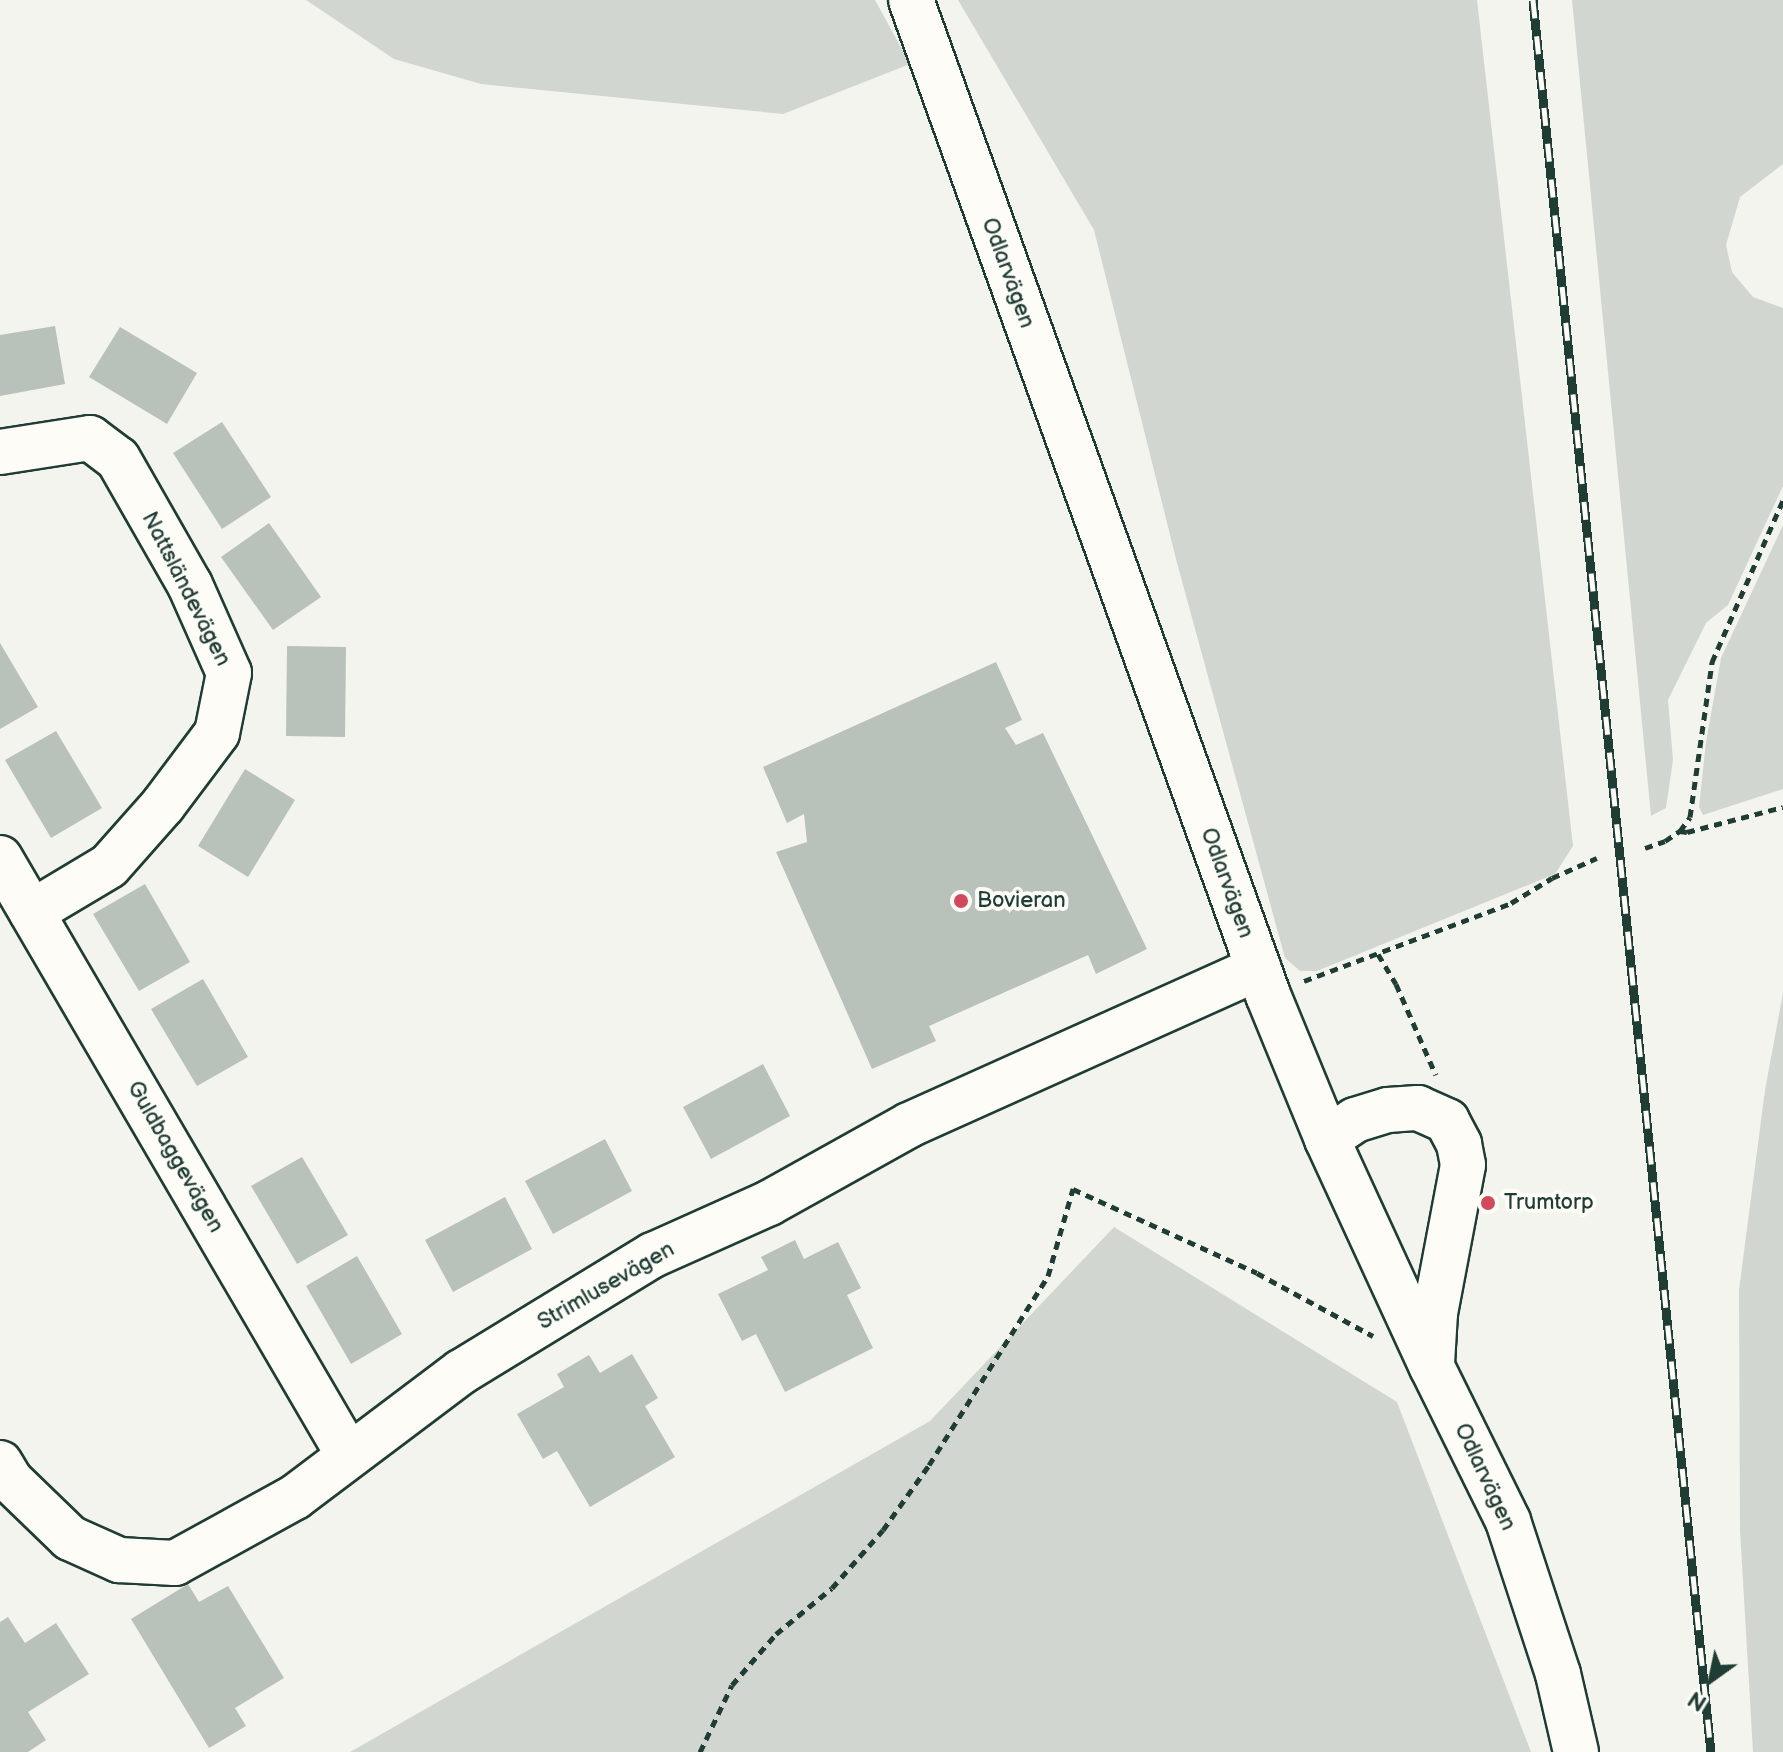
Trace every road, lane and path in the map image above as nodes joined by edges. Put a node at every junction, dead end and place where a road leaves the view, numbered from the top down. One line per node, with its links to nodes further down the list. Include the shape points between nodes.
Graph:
1 (911, 0): 11 (street, Odlarvägen)
2 (0, 452): 9 (street, Nattsländevägen, via 90,438 118,459 190,585 229,673 217,733 163,805 109,866)
3 (1783, 500): 5 (path, via 1712,662 1694,800)
4 (1783, 807): 5 (path)
5 (1680, 831): 6 (path)
6 (1645, 848)
7 (0, 858): 9 (street, Guldbaggevägen)
8 (1597, 858): 10 (path, via 1511,903)
9 (32, 912): 15 (street, Guldbaggevägen)
10 (1378, 954): 11 (path); 12 (path)
11 (1263, 982): 13 (street, Odlarvägen); 15 (street, Strimlusevägen, via 909,1125 769,1203 653,1255 461,1372)
12 (1439, 1084)
13 (1327, 1139): 14 (street, Odlarvägen); 14 (street, via 1355,1120 1418,1108 1447,1121 1459,1144 1463,1165 1435,1313)
14 (1432, 1367): 17 (path, via 1257,1273 1073,1189 1048,1276 929,1465 883,1530 832,1588 776,1634 732,1685); 18 (street, Odlarvägen, via 1508,1521 1558,1674)
15 (349, 1456): 16 (street, Strimlusevägen, via 295,1497 175,1563 119,1560 70,1538 11,1481)
16 (0, 1463)
17 (700, 1752)
18 (1576, 1752)

